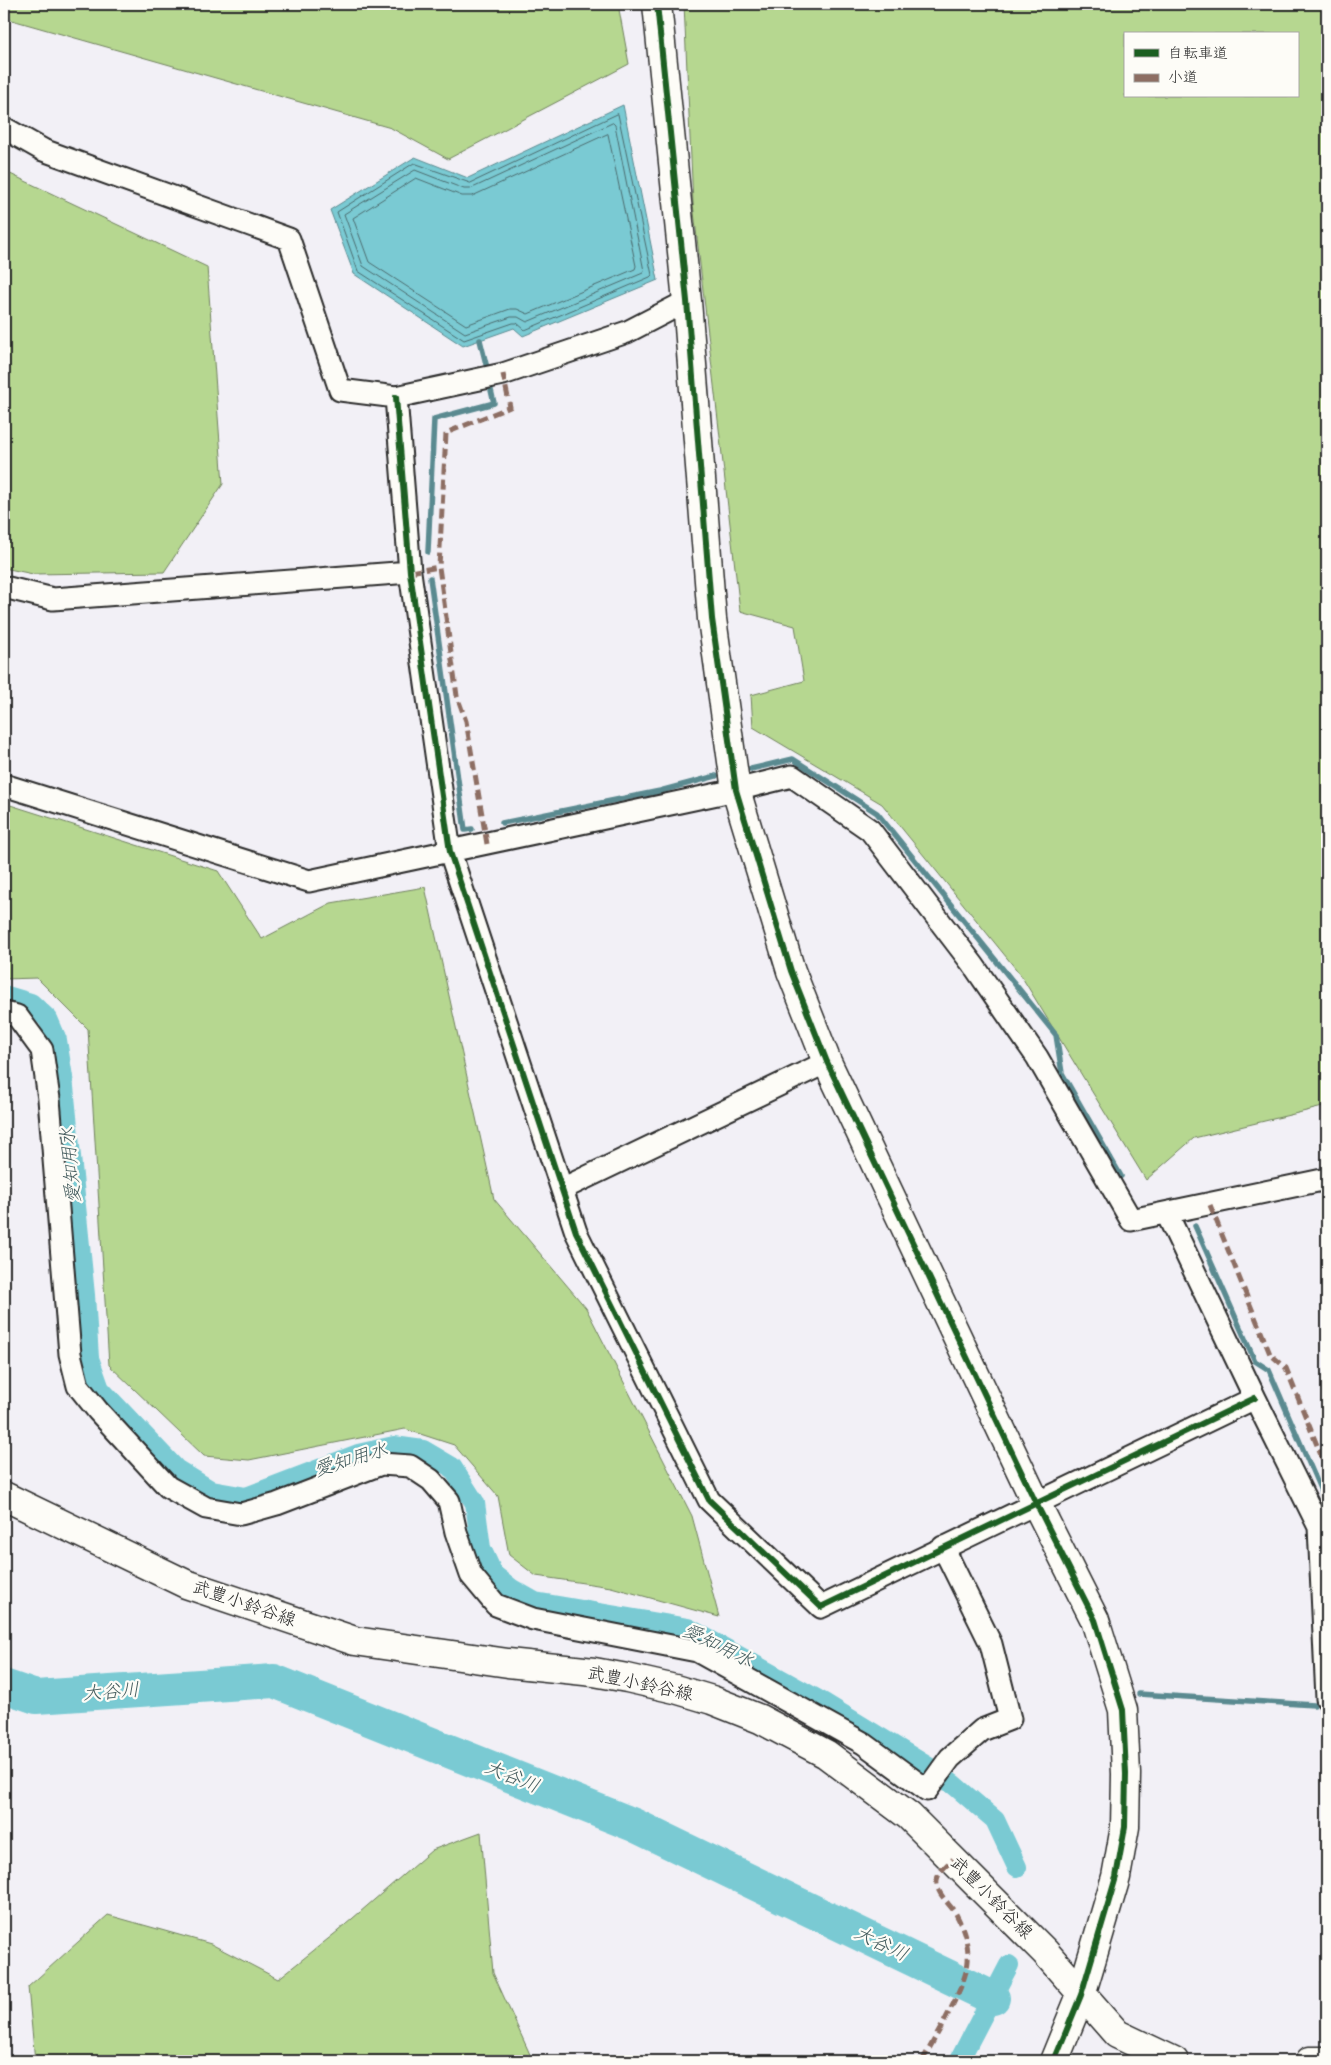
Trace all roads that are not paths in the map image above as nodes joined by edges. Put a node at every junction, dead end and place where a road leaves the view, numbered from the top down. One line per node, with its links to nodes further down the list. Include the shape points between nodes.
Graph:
1 (656, 4): 3 (street)
2 (4, 128): 4 (street, via 43,150 289,239 340,390)
3 (687, 301): 4 (street, via 627,332 503,374); 8 (street, via 712,619)
4 (396, 397): 5 (street)
5 (410, 572): 6 (street, via 53,599); 9 (street)
6 (4, 588)
7 (4, 785): 9 (street, via 309,881)
8 (736, 790): 9 (street); 11 (street, via 791,971); 14 (street, via 792,776 870,830 974,966 1037,1057 1131,1220)
9 (450, 852): 13 (street)
10 (4, 1013): 18 (street, via 18,1016 42,1050 70,1354 78,1386 168,1487 206,1508 242,1514 381,1464 410,1466 431,1480 449,1501 471,1576 496,1604 533,1618 697,1651 863,1743 928,1790 946,1763 982,1730 1010,1719 990,1644)
11 (827, 1062): 13 (street); 17 (street)
12 (1327, 1179): 14 (street)
13 (562, 1189): 18 (street, via 576,1232 709,1500 821,1607)
14 (1167, 1214): 15 (street)
15 (1255, 1398): 17 (street); 19 (street, via 1319,1527)
16 (4, 1496): 20 (street, 武豊小鈴谷線, via 186,1584 355,1641 627,1678 675,1688 760,1719 826,1754 909,1816 1045,1952)
17 (1036, 1503): 18 (street); 20 (street, via 1095,1620 1123,1710 1125,1827 1116,1877)
18 (943, 1547)
19 (1327, 1699)
20 (1081, 1994): 22 (street); 23 (street, 武豊小鈴谷線, via 1117,2034)
21 (1327, 2060): 24 (street)
22 (1054, 2061)
23 (1174, 2061)
24 (1310, 2061)

